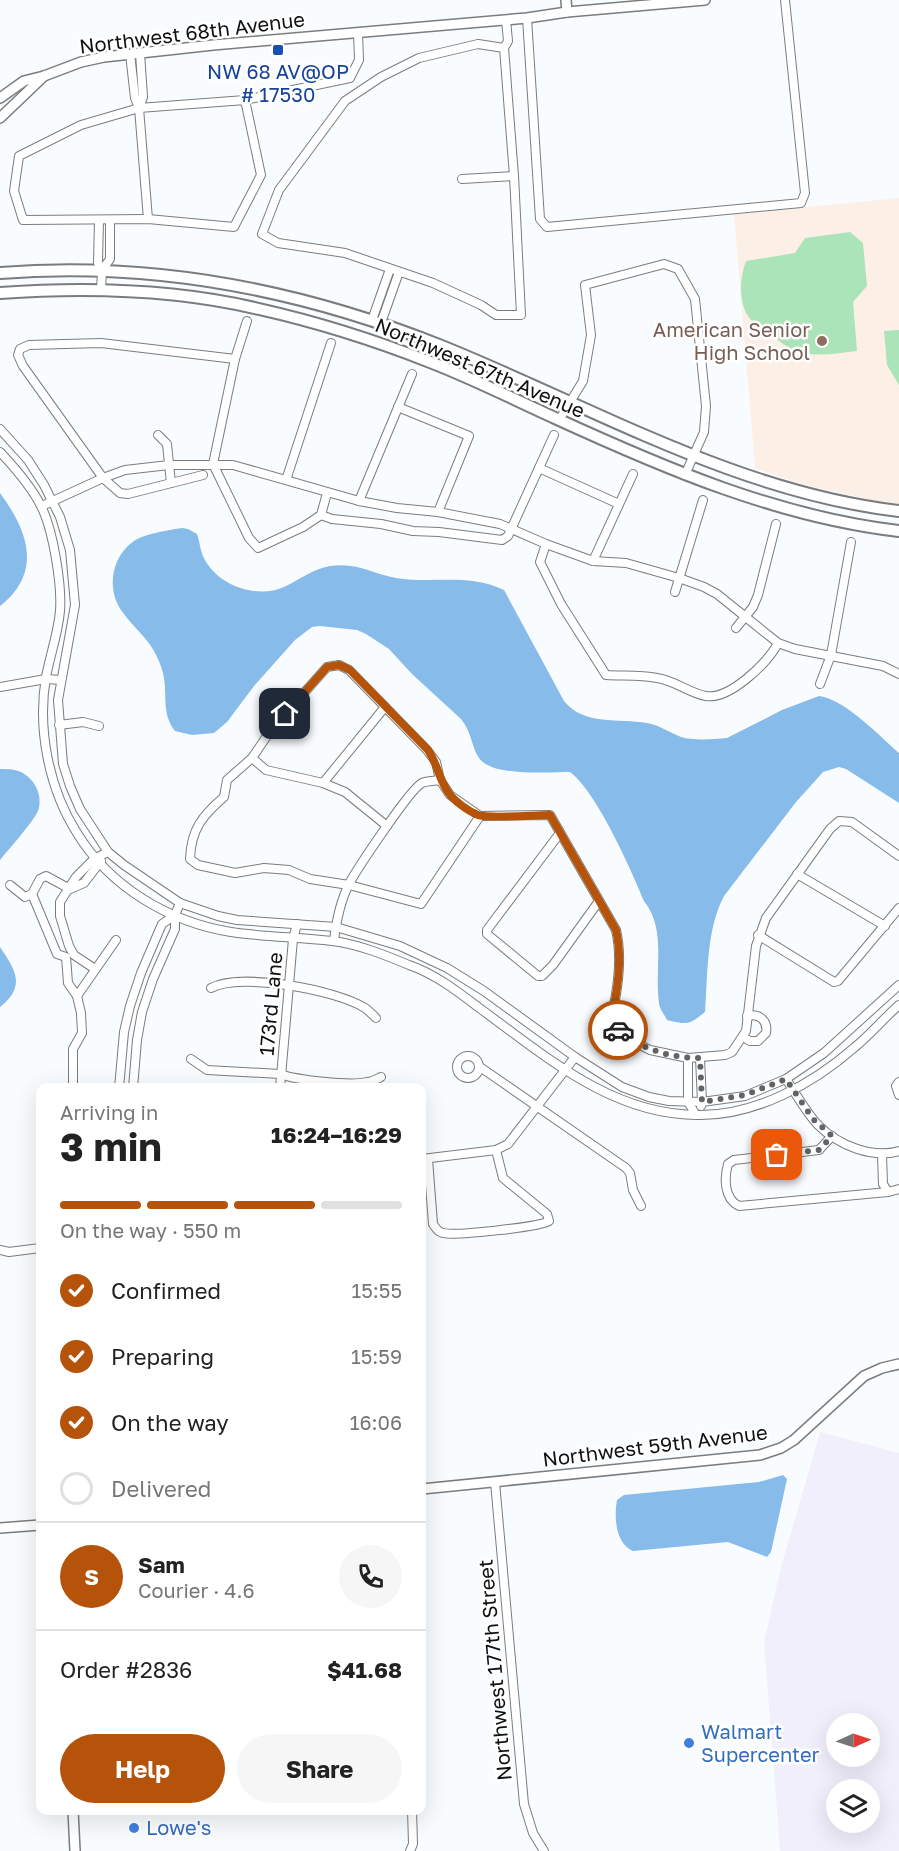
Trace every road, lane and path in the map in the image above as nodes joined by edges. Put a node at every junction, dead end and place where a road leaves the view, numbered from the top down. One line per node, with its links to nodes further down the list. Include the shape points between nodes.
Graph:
1 (566, 0): 5 (street)
2 (705, 0): 4 (street, Northwest 68th Avenue)
3 (785, 0): 6 (street, via 805,193 801,202 547,228 540,219)
4 (674, 1): 5 (street, Northwest 68th Avenue)
5 (567, 12): 6 (street, Northwest 68th Avenue)
6 (527, 18): 7 (street, Northwest 68th Avenue)
7 (506, 20): 8 (street, Northwest 68th Avenue); 9 (street, via 508,41)
8 (358, 33): 10 (street, Northwest 68th Avenue); 13 (street, via 359,60 350,78)
9 (504, 48): 16 (street); 21 (street, via 478,44 419,58 381,77 345,101 279,190 262,234 278,243 345,253)
10 (135, 53): 11 (street, Northwest 68th Avenue, via 81,62); 14 (street, via 135,98)
11 (44, 76): 12 (street, Northwest 68th Avenue, via 24,81); 15 (street)
12 (0, 98)
13 (245, 100): 14 (street); 18 (street, via 261,175 234,227)
14 (139, 108): 18 (street); 19 (street, via 81,124 19,156 14,191 23,220)
15 (0, 118)
16 (514, 176): 17 (street); 23 (street, via 521,315 496,315 433,283)
17 (462, 178)
18 (148, 219): 20 (street)
19 (99, 220): 20 (street); 22 (street, via 98,263)
20 (110, 220): 22 (street, via 110,259)
21 (390, 269): 23 (street); 26 (street)
22 (102, 270): 24 (main road, Northwest 67th Avenue); 25 (street); 30 (main road, Northwest 67th Avenue, via 252,288)
23 (399, 272): 28 (street)
24 (0, 273)
25 (101, 291): 27 (main road, Northwest 67th Avenue); 31 (main road, Northwest 67th Avenue, via 156,293 256,308)
26 (382, 292): 28 (street); 30 (street)
27 (0, 293)
28 (391, 296): 30 (street)
29 (247, 321): 33 (street)
30 (376, 321): 31 (main road); 35 (main road, Northwest 67th Avenue)
31 (370, 341): 37 (main road, Northwest 67th Avenue, via 431,362)
32 (331, 343): 50 (street)
33 (235, 359): 44 (street); 49 (street, via 101,343 41,343 20,349 18,355 23,366)
34 (412, 374): 36 (street)
35 (571, 402): 37 (street); 42 (main road, Northwest 67th Avenue); 42 (street, via 583,381 591,335 585,285 664,264 678,269 695,299 706,406 704,432)
36 (398, 407): 55 (street); 59 (street, via 469,436)
37 (560, 420): 48 (main road, Northwest 67th Avenue)
38 (0, 429): 54 (street, via 28,460)
39 (158, 435): 43 (street, via 167,444)
40 (554, 435): 45 (street)
41 (0, 452): 57 (street)
42 (693, 456): 48 (street); 58 (main road, Northwest 67th Avenue, via 805,493)
43 (169, 465): 44 (street); 49 (street, via 125,470); 51 (street)
44 (213, 465): 50 (street, via 233,465); 60 (street, via 249,538 258,548)
45 (539, 468): 56 (street); 62 (street)
46 (633, 474): 56 (street)
47 (204, 475): 51 (street)
48 (685, 475): 63 (main road, Northwest 67th Avenue, via 799,512)
49 (103, 478): 51 (street, via 120,493 128,494); 54 (street)
50 (286, 480): 52 (street)
51 (171, 483)
52 (327, 493): 55 (street); 60 (street)
53 (703, 500): 67 (street)
54 (52, 501): 57 (street); 75 (street, via 70,550 75,605)
55 (359, 501): 59 (street)
56 (619, 504): 66 (street)
57 (42, 506): 74 (street, via 56,555 60,588 60,612)
58 (899, 511)
59 (438, 512): 62 (street)
60 (321, 515): 62 (street, via 492,540 502,540)
61 (776, 524): 69 (street, via 758,596)
62 (512, 528): 65 (street)
63 (899, 531)
64 (851, 542): 72 (street)
65 (546, 544): 66 (street); 71 (street, via 540,562 561,604 606,675 659,678 714,697 758,670)
66 (593, 561): 67 (street, via 626,563)
67 (679, 578): 68 (street); 69 (street, via 704,586)
68 (675, 592)
69 (746, 617): 70 (street); 71 (street)
70 (736, 628)
71 (778, 643): 72 (street)
72 (831, 655): 73 (street, via 883,666); 76 (street)
73 (899, 674)
74 (46, 680): 75 (street); 77 (street); 89 (street, via 43,723 48,763 64,808)
75 (61, 680): 79 (street)
76 (820, 684)
77 (0, 687)
78 (385, 707): 81 (street, via 350,670 332,665 271,730); 82 (street, via 428,750); 83 (street)
79 (59, 725): 80 (street, via 83,722); 87 (street, via 70,786)
80 (99, 726)
81 (252, 758): 83 (street, via 266,770); 92 (street, via 226,780 224,797 201,819 190,859 198,865 235,873 264,868 289,870 310,879)
82 (440, 780): 84 (street, via 450,795); 85 (street, via 416,788)
83 (323, 783): 85 (street, via 345,792)
84 (480, 816): 86 (street, via 550,815); 92 (street, via 421,904)
85 (387, 826): 92 (street)
86 (560, 833): 95 (street); 95 (street, via 487,934 538,976 545,975)
87 (108, 852): 89 (street); 96 (street)
88 (899, 856): 90 (street, via 852,822 843,820 830,829)
89 (97, 862): 93 (street, via 76,877); 98 (street, via 140,898)
90 (797, 874): 100 (street); 102 (street)
91 (10, 885): 94 (street, via 23,896)
92 (349, 885): 101 (street)
93 (70, 889): 94 (street, via 46,876); 106 (street, via 60,904)
94 (32, 894): 106 (street, via 57,954)
95 (599, 901): 117 (street, via 619,940 617,993 610,1024 650,1050)
96 (180, 903): 98 (street); 99 (street, via 237,920)
97 (899, 908): 100 (street)
98 (175, 915): 103 (street, via 228,931); 126 (street, via 162,924 130,1006); 127 (street, via 175,929 142,1012)
99 (297, 924): 101 (street); 103 (street, 173rd Lane)
100 (885, 926): 102 (street, via 834,982)
101 (336, 927): 105 (street); 116 (street, via 400,946 447,968)
102 (758, 936): 113 (street)
103 (293, 939): 105 (street); 108 (street, 173rd Lane)
104 (116, 940): 107 (street)
105 (334, 941): 121 (street, via 414,966 448,985)
106 (69, 954): 107 (street); 111 (street, via 68,983)
107 (95, 969): 111 (street)
108 (289, 985): 110 (street, via 237,982); 114 (street, via 333,995 366,1009); 122 (street, 173rd Lane)
109 (899, 985): 124 (street, via 824,1053)
110 (211, 987)
111 (77, 996): 125 (street, via 82,1033 74,1049)
112 (899, 1005): 130 (street, via 855,1047)
113 (747, 1016): 115 (street); 115 (street, via 763,1018 766,1033 754,1042)
114 (376, 1018)
115 (743, 1037): 118 (street, via 732,1052)
116 (575, 1057): 121 (street); 132 (street, via 622,1087 649,1097)
117 (688, 1058): 118 (street); 132 (street)
118 (700, 1058): 133 (street)
119 (191, 1059): 122 (street, via 207,1070)
120 (480, 1067): 134 (street)
121 (565, 1070): 134 (street); 135 (street, via 597,1090 639,1106 659,1113)
122 (280, 1074): 123 (street, via 351,1083); 128 (street, 173rd Lane)
123 (381, 1077)
124 (786, 1079): 130 (street); 133 (street, via 745,1095)
125 (73, 1083)
126 (119, 1083)
127 (133, 1083)
128 (280, 1083)
129 (898, 1084): 131 (street)
130 (794, 1090): 135 (street, via 762,1104); 136 (street, via 819,1126)
131 (899, 1095)
132 (688, 1101): 133 (street); 135 (street)
133 (702, 1102): 135 (street)
134 (537, 1108): 137 (street, via 508,1144); 144 (street, via 626,1168)
135 (696, 1116)
136 (832, 1136): 139 (street); 143 (street, via 819,1150 734,1160 728,1164 725,1173 732,1203 739,1206)
137 (496, 1150): 140 (street); 141 (street, via 503,1178 547,1214 549,1221 473,1232 437,1231)
138 (899, 1151): 139 (street)
139 (882, 1155): 143 (street, via 883,1184)
140 (426, 1159)
141 (426, 1167)
142 (899, 1189): 143 (street)
143 (888, 1192)
144 (641, 1206)
145 (36, 1249): 146 (street)
146 (0, 1251)
147 (899, 1364): 148 (street, Northwest 59th Avenue, via 864,1376 799,1436 769,1453)
148 (495, 1482): 149 (street, Northwest 59th Avenue); 156 (street, Northwest 177th Street, via 524,1804 533,1833)
149 (426, 1489)
150 (36, 1525): 151 (street)
151 (0, 1528)
152 (73, 1815): 154 (street)
153 (412, 1815): 155 (street)
154 (75, 1851)
155 (410, 1851)
156 (544, 1851)

